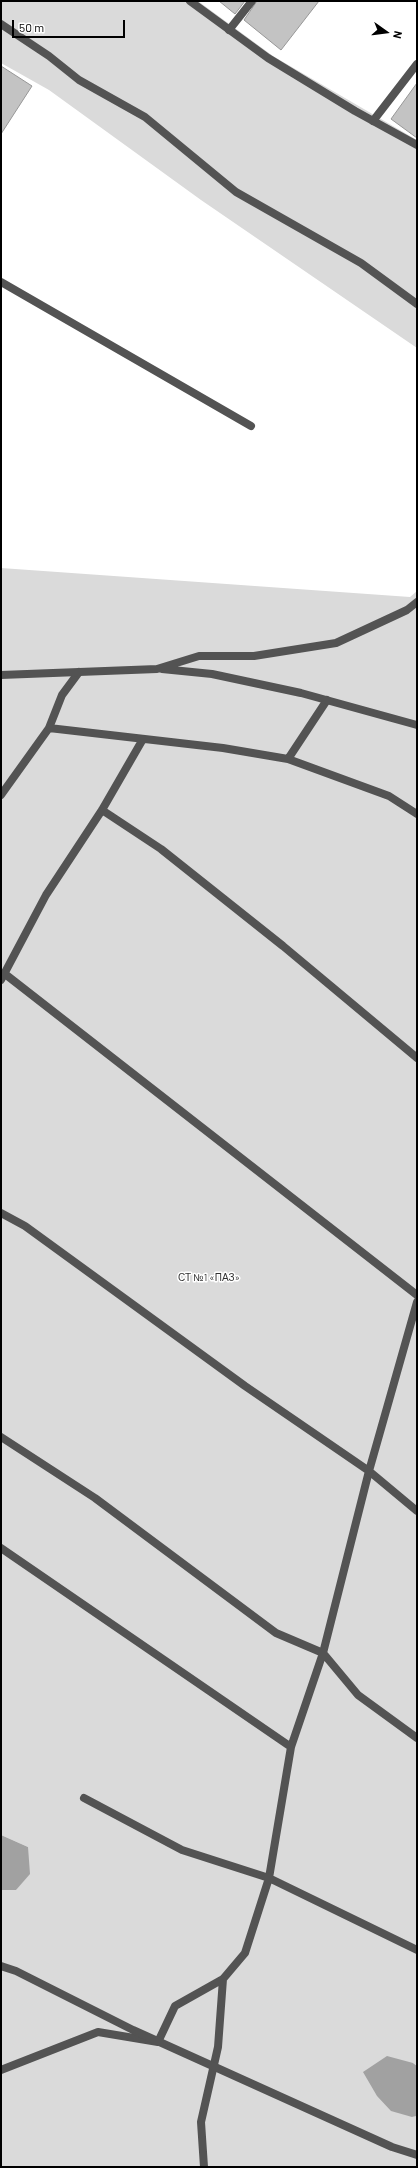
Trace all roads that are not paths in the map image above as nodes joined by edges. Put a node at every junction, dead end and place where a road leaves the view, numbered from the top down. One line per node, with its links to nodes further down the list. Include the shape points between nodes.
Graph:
1 (190, 1): 4 (street)
2 (252, 1): 4 (street)
3 (1, 24): 9 (street, via 79,80 144,117 236,192 361,263)
4 (229, 30): 6 (street, via 268,58)
5 (417, 64): 6 (street)
6 (373, 121): 7 (street)
7 (417, 145)
8 (1, 282): 10 (street)
9 (417, 304)
10 (251, 426)
11 (417, 602): 12 (street, via 407,610 336,643 254,656 199,656)
12 (157, 669): 13 (street); 15 (street, via 212,674)
13 (79, 672): 14 (street); 17 (street, via 62,694)
14 (1, 675)
15 (327, 700): 16 (street); 19 (street)
16 (417, 725)
17 (49, 728): 18 (street); 20 (street)
18 (143, 739): 19 (street, via 223,748); 21 (street)
19 (288, 759): 22 (street, via 389,796)
20 (1, 795)
21 (102, 810): 23 (street, via 46,895); 24 (street, via 161,849 283,946)
22 (417, 814)
23 (3, 977): 26 (street)
24 (417, 1058)
25 (1, 1213): 29 (street, via 25,1226 246,1386)
26 (417, 1295)
27 (417, 1302): 29 (street)
28 (1, 1437): 32 (street, via 95,1498 276,1633)
29 (369, 1471): 30 (street); 32 (street)
30 (417, 1511)
31 (1, 1548): 34 (street)
32 (323, 1653): 33 (street, via 358,1695); 34 (street)
33 (417, 1738)
34 (291, 1747): 36 (street)
35 (84, 1798): 36 (street, via 182,1850)
36 (269, 1878): 37 (street); 39 (street, via 245,1953)
37 (417, 1950)
38 (1, 1966): 40 (street, via 16,1971)
39 (223, 1979): 40 (street, via 175,2006); 41 (street)
40 (158, 2042): 41 (street); 42 (street, via 98,2032)
41 (215, 2066): 43 (street, via 392,2147); 44 (street, via 201,2122)
42 (1, 2070)
43 (417, 2155)
44 (204, 2167)

